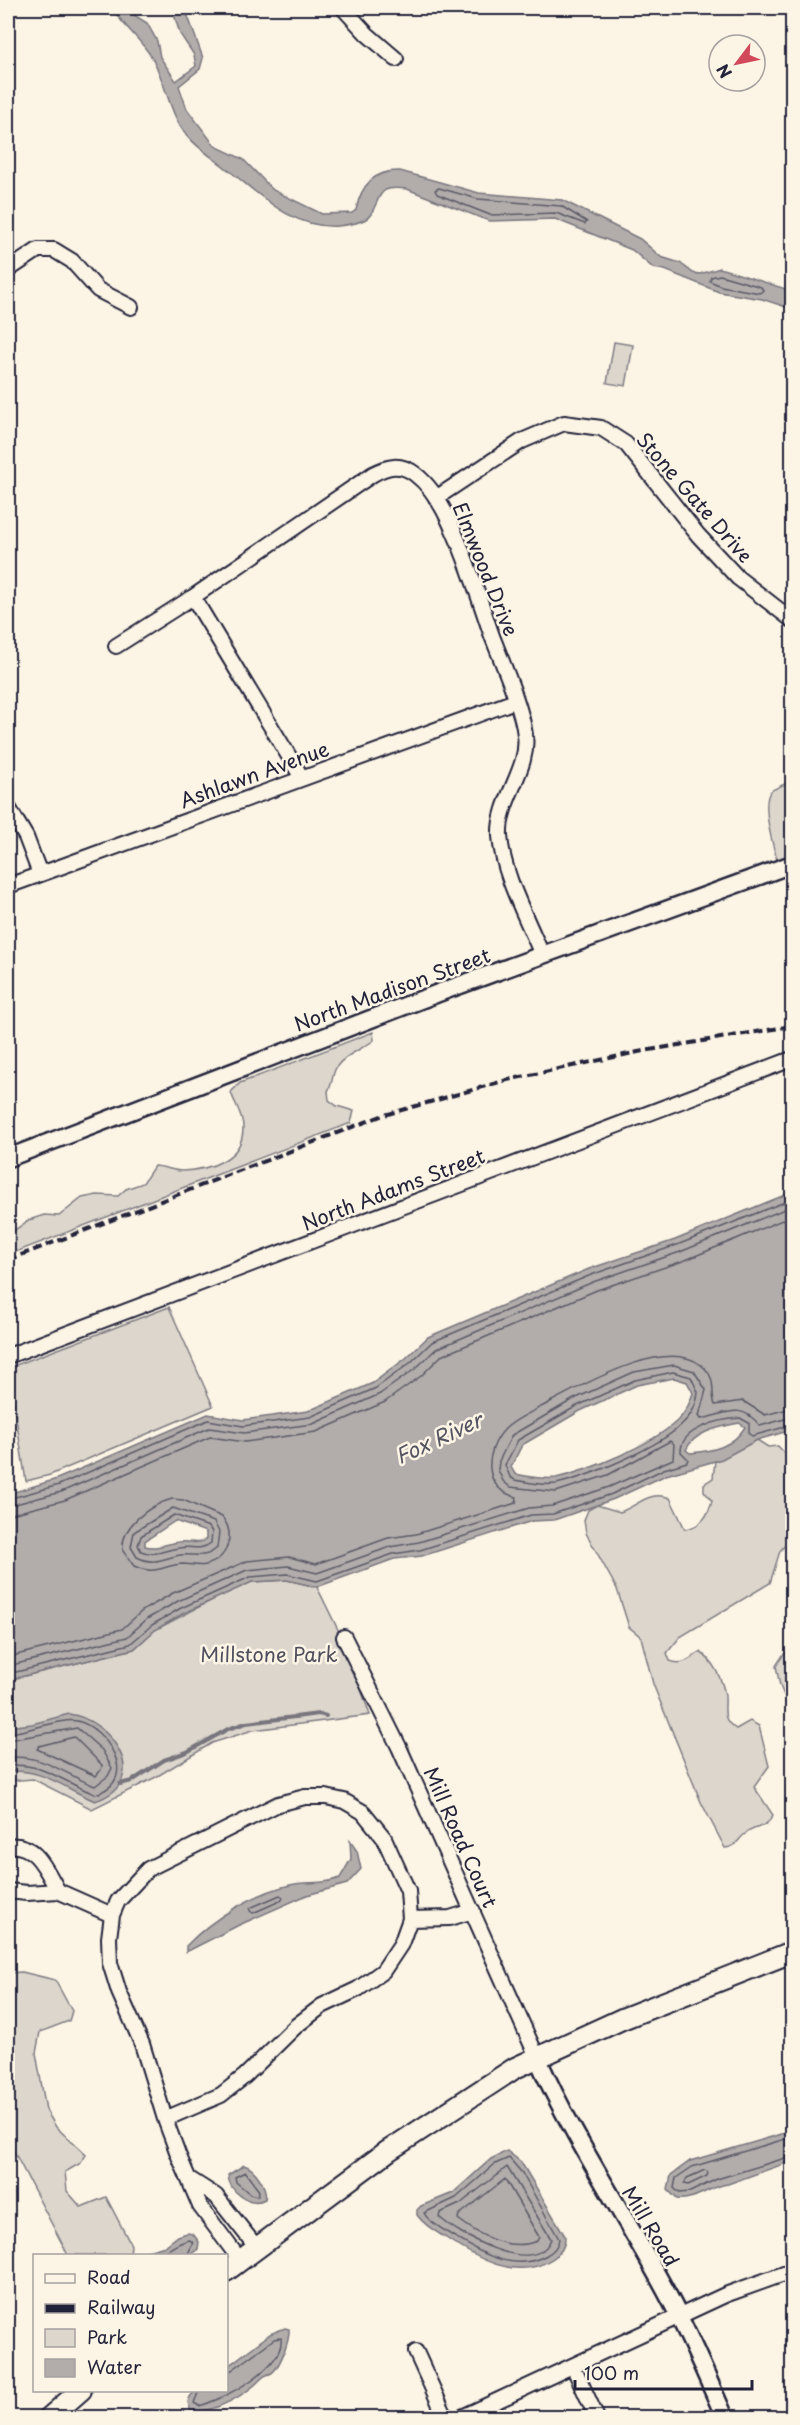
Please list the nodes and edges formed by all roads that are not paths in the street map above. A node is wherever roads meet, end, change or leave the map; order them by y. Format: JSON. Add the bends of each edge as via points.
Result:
{"nodes":[{"id":1,"x":343,"y":8,"type":"edge"},
{"id":2,"x":396,"y":59,"type":"dead end"},
{"id":3,"x":8,"y":270,"type":"edge"},
{"id":4,"x":131,"y":307,"type":"dead end"},
{"id":5,"x":436,"y":498,"type":"junction"},
{"id":6,"x":193,"y":597,"type":"junction"},
{"id":7,"x":792,"y":620,"type":"edge"},
{"id":8,"x":116,"y":646,"type":"dead end"},
{"id":9,"x":515,"y":700,"type":"junction"},
{"id":10,"x":302,"y":778,"type":"junction"},
{"id":11,"x":8,"y":807,"type":"edge"},
{"id":12,"x":792,"y":864,"type":"edge"},
{"id":13,"x":40,"y":874,"type":"junction"},
{"id":14,"x":8,"y":886,"type":"edge"},
{"id":15,"x":542,"y":955,"type":"junction"},
{"id":16,"x":792,"y":1059,"type":"edge"},
{"id":17,"x":8,"y":1158,"type":"edge"},
{"id":18,"x":8,"y":1356,"type":"edge"},
{"id":19,"x":344,"y":1637,"type":"dead end"},
{"id":20,"x":8,"y":1846,"type":"edge"},
{"id":21,"x":8,"y":1891,"type":"edge"},
{"id":22,"x":58,"y":1891,"type":"junction"},
{"id":23,"x":473,"y":1911,"type":"junction"},
{"id":24,"x":112,"y":1915,"type":"junction"},
{"id":25,"x":410,"y":1919,"type":"junction"},
{"id":26,"x":792,"y":1952,"type":"edge"},
{"id":27,"x":537,"y":2057,"type":"junction"},
{"id":28,"x":165,"y":2119,"type":"junction"},
{"id":29,"x":190,"y":2180,"type":"junction"},
{"id":30,"x":257,"y":2248,"type":"junction"},
{"id":31,"x":226,"y":2254,"type":"edge"},
{"id":32,"x":233,"y":2266,"type":"edge"},
{"id":33,"x":792,"y":2271,"type":"edge"},
{"id":34,"x":678,"y":2316,"type":"junction"},
{"id":35,"x":416,"y":2352,"type":"dead end"},
{"id":36,"x":573,"y":2366,"type":"junction"},
{"id":37,"x":80,"y":2392,"type":"edge"},
{"id":38,"x":49,"y":2418,"type":"edge"},
{"id":39,"x":446,"y":2418,"type":"edge"},
{"id":40,"x":460,"y":2418,"type":"edge"},
{"id":41,"x":597,"y":2418,"type":"edge"},
{"id":42,"x":725,"y":2418,"type":"edge"}],
"edges":[{"from":1,"to":2,"type":"street"},
{"from":3,"to":4,"type":"street","via":[[38,250],[54,250],[72,261],[98,290]]},
{"from":5,"to":6,"type":"street","name":"Elmwood Drive","via":[[404,467],[383,468]]},
{"from":5,"to":7,"type":"street","name":"Stone Gate Drive","via":[[522,441],[564,423],[601,428],[626,444],[698,535],[738,578]]},
{"from":5,"to":9,"type":"street","name":"Elmwood Drive","via":[[452,526]]},
{"from":6,"to":8,"type":"street","name":"Elmwood Drive"},
{"from":6,"to":10,"type":"street"},
{"from":9,"to":10,"type":"street","name":"Ashlawn Avenue"},
{"from":9,"to":15,"type":"street","name":"Elmwood Drive","via":[[525,749],[502,814],[500,834],[505,861]]},
{"from":10,"to":13,"type":"street","name":"Ashlawn Avenue"},
{"from":11,"to":13,"type":"street","via":[[26,837]]},
{"from":12,"to":15,"type":"street","name":"North Madison Street"},
{"from":13,"to":14,"type":"street","name":"Ashlawn Avenue"},
{"from":15,"to":17,"type":"street","name":"North Madison Street"},
{"from":16,"to":18,"type":"street","name":"North Adams Street"},
{"from":19,"to":23,"type":"street","name":"Mill Road Court"},
{"from":20,"to":22,"type":"street","via":[[29,1849],[38,1857]]},
{"from":21,"to":22,"type":"street"},
{"from":22,"to":24,"type":"street"},
{"from":23,"to":25,"type":"street","via":[[450,1918]]},
{"from":23,"to":27,"type":"street","name":"Mill Road Court"},
{"from":24,"to":25,"type":"street","via":[[133,1882],[168,1857],[278,1804],[305,1797],[326,1797],[344,1801],[363,1812],[384,1838],[408,1891]]},
{"from":24,"to":28,"type":"street","via":[[110,1963],[142,2044]]},
{"from":25,"to":28,"type":"street","via":[[401,1944],[383,1971],[358,1989],[322,2006],[221,2095]]},
{"from":26,"to":27,"type":"main road","via":[[643,2010]]},
{"from":27,"to":30,"type":"main road","via":[[488,2084],[397,2145]]},
{"from":27,"to":34,"type":"street","name":"Mill Road","via":[[590,2164]]},
{"from":28,"to":29,"type":"street"},
{"from":29,"to":30,"type":"street","via":[[216,2196]]},
{"from":29,"to":31,"type":"street"},
{"from":30,"to":32,"type":"main road"},
{"from":33,"to":34,"type":"street"},
{"from":34,"to":36,"type":"street"},
{"from":34,"to":42,"type":"street","name":"Mill Road"},
{"from":35,"to":39,"type":"street"},
{"from":36,"to":40,"type":"street"},
{"from":36,"to":41,"type":"street"},
{"from":37,"to":38,"type":"main road"}]}
